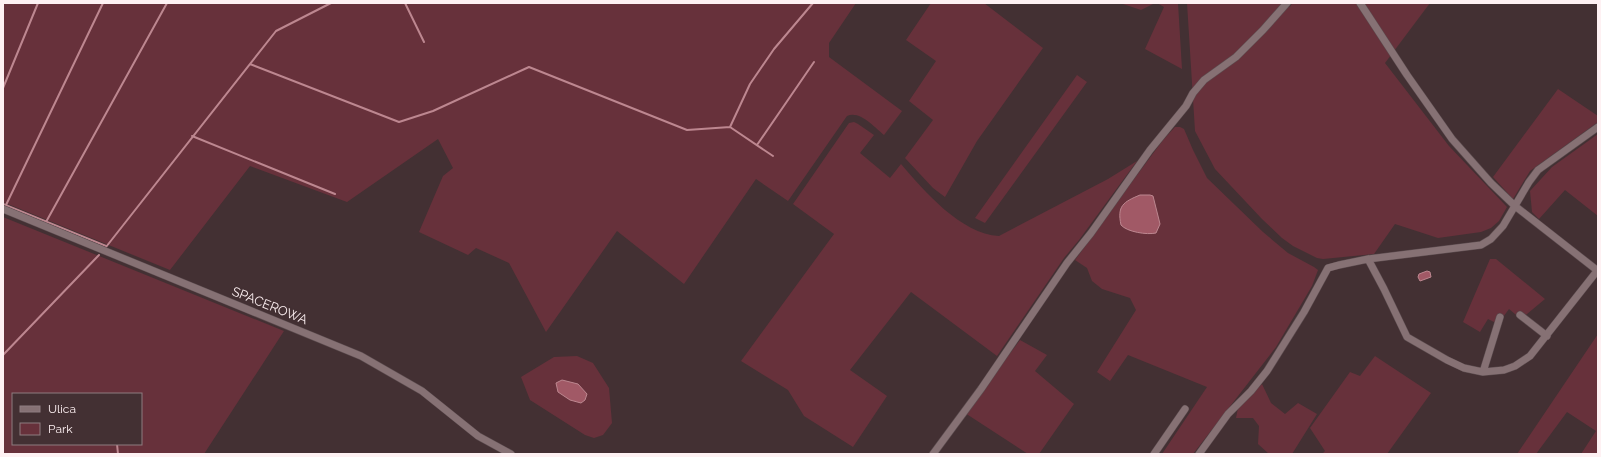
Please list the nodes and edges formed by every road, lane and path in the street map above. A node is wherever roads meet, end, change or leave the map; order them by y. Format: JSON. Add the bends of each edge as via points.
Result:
{"nodes":[{"id":1,"x":1287,"y":3,"type":"edge"},
{"id":2,"x":1360,"y":3,"type":"edge"},
{"id":3,"x":1598,"y":127,"type":"edge"},
{"id":4,"x":1515,"y":206,"type":"junction"},
{"id":5,"x":3,"y":209,"type":"edge"},
{"id":6,"x":1368,"y":259,"type":"junction"},
{"id":7,"x":1598,"y":271,"type":"edge"},
{"id":8,"x":1520,"y":315,"type":"dead end"},
{"id":9,"x":1500,"y":317,"type":"dead end"},
{"id":10,"x":1547,"y":336,"type":"junction"},
{"id":11,"x":1483,"y":372,"type":"junction"},
{"id":12,"x":1185,"y":409,"type":"dead end"},
{"id":13,"x":511,"y":454,"type":"edge"},
{"id":14,"x":933,"y":454,"type":"edge"},
{"id":15,"x":1154,"y":454,"type":"edge"},
{"id":16,"x":1199,"y":454,"type":"edge"}],
"edges":[{"from":1,"to":14,"type":"street","via":[[1236,57],[1204,80],[1193,93],[1186,106],[1067,262],[981,389]]},
{"from":2,"to":4,"type":"street","via":[[1452,139]]},
{"from":3,"to":4,"type":"street","via":[[1538,170]]},
{"from":4,"to":6,"type":"street","via":[[1503,226],[1481,245]]},
{"from":4,"to":7,"type":"street"},
{"from":5,"to":13,"type":"street","name":"SPACEROWA","via":[[361,356],[422,391],[478,436]]},
{"from":6,"to":11,"type":"street","via":[[1407,337],[1453,363]]},
{"from":6,"to":16,"type":"street","via":[[1328,268],[1267,371],[1228,414]]},
{"from":7,"to":10,"type":"street"},
{"from":8,"to":10,"type":"street"},
{"from":9,"to":11,"type":"street"},
{"from":10,"to":11,"type":"street","via":[[1530,356],[1515,366]]},
{"from":12,"to":15,"type":"street"}]}
